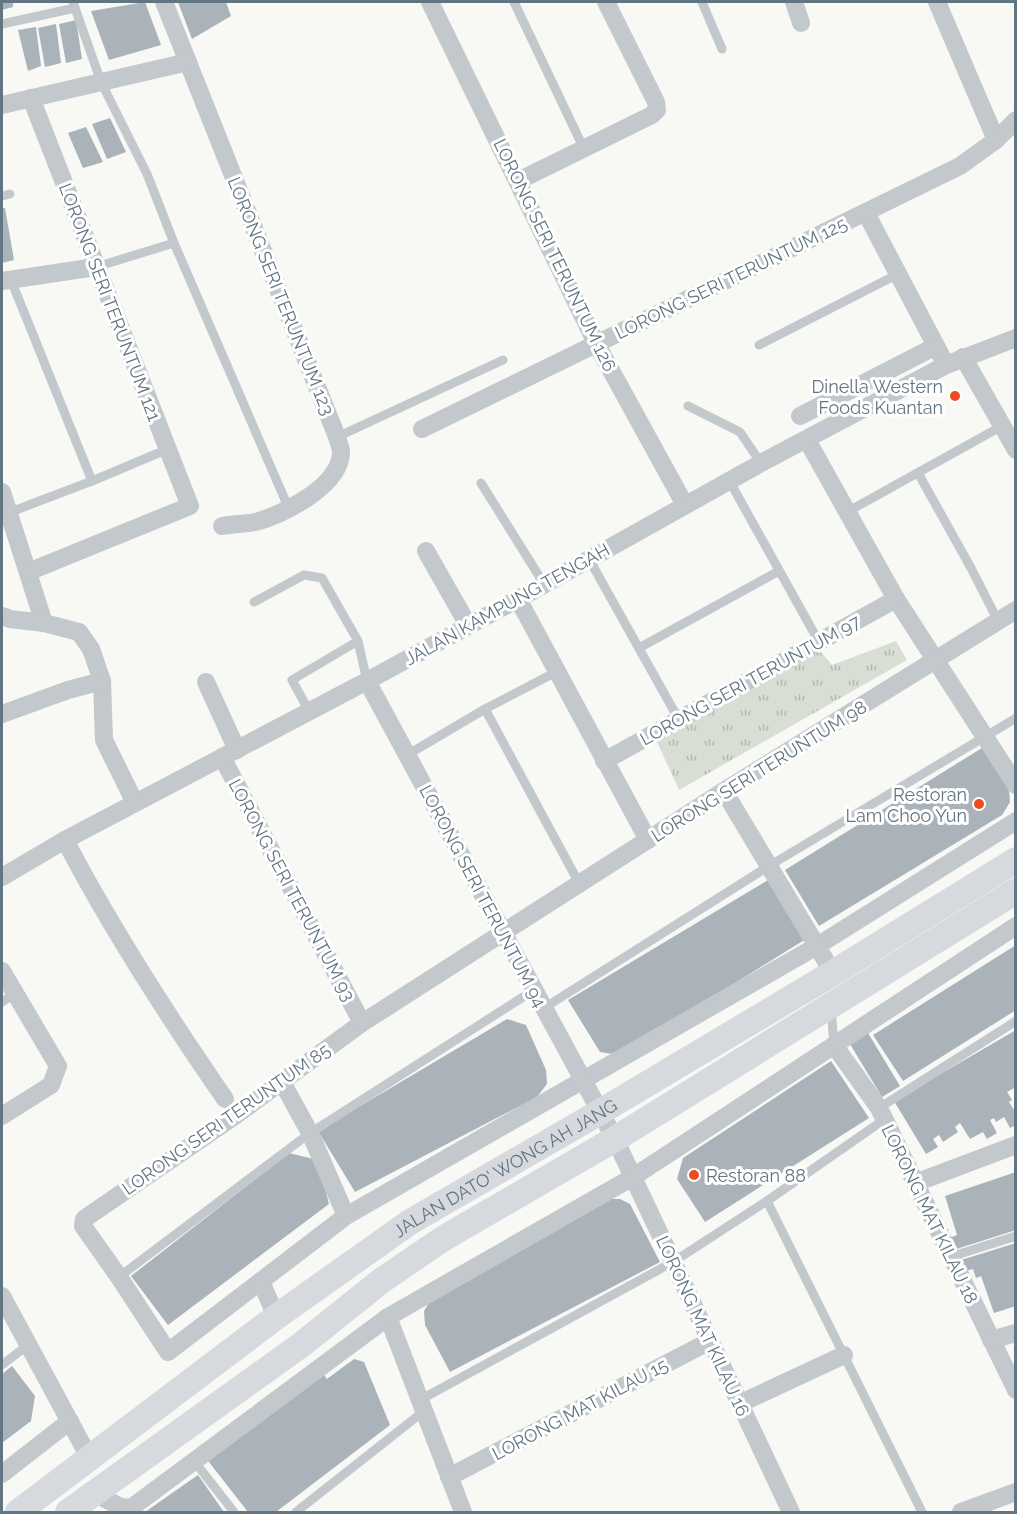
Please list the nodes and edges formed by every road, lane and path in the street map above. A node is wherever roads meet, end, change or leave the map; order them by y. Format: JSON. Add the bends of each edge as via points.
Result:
{"nodes":[{"id":1,"x":164,"y":2,"type":"edge"},
{"id":2,"x":430,"y":2,"type":"edge"},
{"id":3,"x":514,"y":2,"type":"edge"},
{"id":4,"x":606,"y":2,"type":"edge"},
{"id":5,"x":702,"y":2,"type":"edge"},
{"id":6,"x":794,"y":2,"type":"edge"},
{"id":7,"x":937,"y":2,"type":"edge"},
{"id":8,"x":74,"y":5,"type":"edge"},
{"id":9,"x":801,"y":23,"type":"dead end"},
{"id":10,"x":2,"y":24,"type":"edge"},
{"id":11,"x":722,"y":49,"type":"dead end"},
{"id":12,"x":188,"y":62,"type":"junction"},
{"id":13,"x":101,"y":82,"type":"junction"},
{"id":14,"x":31,"y":98,"type":"junction"},
{"id":15,"x":2,"y":105,"type":"edge"},
{"id":16,"x":1016,"y":120,"type":"edge"},
{"id":17,"x":996,"y":140,"type":"junction"},
{"id":18,"x":584,"y":149,"type":"junction"},
{"id":19,"x":518,"y":181,"type":"junction"},
{"id":20,"x":866,"y":213,"type":"junction"},
{"id":21,"x":174,"y":243,"type":"junction"},
{"id":22,"x":96,"y":267,"type":"junction"},
{"id":23,"x":898,"y":274,"type":"junction"},
{"id":24,"x":6,"y":280,"type":"edge"},
{"id":25,"x":1016,"y":338,"type":"edge"},
{"id":26,"x":596,"y":343,"type":"junction"},
{"id":27,"x":759,"y":345,"type":"dead end"},
{"id":28,"x":936,"y":346,"type":"junction"},
{"id":29,"x":963,"y":357,"type":"junction"},
{"id":30,"x":503,"y":360,"type":"dead end"},
{"id":31,"x":946,"y":365,"type":"junction"},
{"id":32,"x":688,"y":406,"type":"dead end"},
{"id":33,"x":800,"y":416,"type":"dead end"},
{"id":34,"x":1002,"y":426,"type":"junction"},
{"id":35,"x":422,"y":429,"type":"dead end"},
{"id":36,"x":337,"y":436,"type":"junction"},
{"id":37,"x":807,"y":440,"type":"junction"},
{"id":38,"x":168,"y":449,"type":"junction"},
{"id":39,"x":1016,"y":450,"type":"edge"},
{"id":40,"x":761,"y":463,"type":"junction"},
{"id":41,"x":918,"y":473,"type":"junction"},
{"id":42,"x":92,"y":481,"type":"junction"},
{"id":43,"x":730,"y":482,"type":"junction"},
{"id":44,"x":482,"y":483,"type":"dead end"},
{"id":45,"x":2,"y":492,"type":"edge"},
{"id":46,"x":686,"y":505,"type":"junction"},
{"id":47,"x":289,"y":509,"type":"junction"},
{"id":48,"x":847,"y":512,"type":"junction"},
{"id":49,"x":8,"y":513,"type":"junction"},
{"id":50,"x":222,"y":526,"type":"dead end"},
{"id":51,"x":426,"y":551,"type":"dead end"},
{"id":52,"x":589,"y":559,"type":"junction"},
{"id":53,"x":779,"y":571,"type":"junction"},
{"id":54,"x":28,"y":572,"type":"junction"},
{"id":55,"x":544,"y":584,"type":"junction"},
{"id":56,"x":518,"y":599,"type":"junction"},
{"id":57,"x":896,"y":599,"type":"junction"},
{"id":58,"x":254,"y":602,"type":"dead end"},
{"id":59,"x":1016,"y":610,"type":"edge"},
{"id":60,"x":2,"y":616,"type":"edge"},
{"id":61,"x":998,"y":621,"type":"junction"},
{"id":62,"x":44,"y":623,"type":"junction"},
{"id":63,"x":468,"y":625,"type":"junction"},
{"id":64,"x":358,"y":641,"type":"junction"},
{"id":65,"x":819,"y":642,"type":"junction"},
{"id":66,"x":639,"y":648,"type":"junction"},
{"id":67,"x":935,"y":660,"type":"junction"},
{"id":68,"x":556,"y":672,"type":"junction"},
{"id":69,"x":102,"y":681,"type":"junction"},
{"id":70,"x":367,"y":681,"type":"junction"},
{"id":71,"x":206,"y":682,"type":"dead end"},
{"id":72,"x":485,"y":709,"type":"junction"},
{"id":73,"x":309,"y":711,"type":"junction"},
{"id":74,"x":2,"y":714,"type":"edge"},
{"id":75,"x":1016,"y":718,"type":"edge"},
{"id":76,"x":679,"y":720,"type":"junction"},
{"id":77,"x":984,"y":738,"type":"junction"},
{"id":78,"x":229,"y":753,"type":"junction"},
{"id":79,"x":407,"y":755,"type":"junction"},
{"id":80,"x":604,"y":761,"type":"junction"},
{"id":81,"x":1016,"y":785,"type":"edge"},
{"id":82,"x":724,"y":791,"type":"junction"},
{"id":83,"x":135,"y":803,"type":"junction"},
{"id":84,"x":1016,"y":821,"type":"edge"},
{"id":85,"x":65,"y":840,"type":"junction"},
{"id":86,"x":648,"y":840,"type":"junction"},
{"id":87,"x":1016,"y":860,"type":"edge"},
{"id":88,"x":769,"y":866,"type":"junction"},
{"id":89,"x":2,"y":877,"type":"edge"},
{"id":90,"x":580,"y":885,"type":"junction"},
{"id":91,"x":1016,"y":891,"type":"edge"},
{"id":92,"x":1016,"y":926,"type":"edge"},
{"id":93,"x":503,"y":932,"type":"junction"},
{"id":94,"x":817,"y":946,"type":"junction"},
{"id":95,"x":2,"y":971,"type":"edge"},
{"id":96,"x":832,"y":973,"type":"junction"},
{"id":97,"x":534,"y":990,"type":"junction"},
{"id":98,"x":8,"y":997,"type":"edge"},
{"id":99,"x":830,"y":1006,"type":"junction"},
{"id":100,"x":544,"y":1008,"type":"junction"},
{"id":101,"x":1016,"y":1021,"type":"edge"},
{"id":102,"x":362,"y":1023,"type":"junction"},
{"id":103,"x":834,"y":1045,"type":"junction"},
{"id":104,"x":282,"y":1082,"type":"junction"},
{"id":105,"x":584,"y":1082,"type":"junction"},
{"id":106,"x":225,"y":1099,"type":"dead end"},
{"id":107,"x":600,"y":1112,"type":"junction"},
{"id":108,"x":882,"y":1113,"type":"junction"},
{"id":109,"x":2,"y":1116,"type":"edge"},
{"id":110,"x":310,"y":1132,"type":"junction"},
{"id":111,"x":615,"y":1139,"type":"junction"},
{"id":112,"x":1016,"y":1145,"type":"edge"},
{"id":113,"x":633,"y":1177,"type":"junction"},
{"id":114,"x":915,"y":1182,"type":"junction"},
{"id":115,"x":767,"y":1201,"type":"junction"},
{"id":116,"x":346,"y":1216,"type":"junction"},
{"id":117,"x":1016,"y":1236,"type":"edge"},
{"id":118,"x":950,"y":1257,"type":"junction"},
{"id":119,"x":673,"y":1262,"type":"junction"},
{"id":120,"x":119,"y":1277,"type":"junction"},
{"id":121,"x":261,"y":1281,"type":"junction"},
{"id":122,"x":2,"y":1296,"type":"edge"},
{"id":123,"x":276,"y":1317,"type":"junction"},
{"id":124,"x":388,"y":1317,"type":"junction"},
{"id":125,"x":1016,"y":1333,"type":"edge"},
{"id":126,"x":992,"y":1340,"type":"junction"},
{"id":127,"x":710,"y":1341,"type":"junction"},
{"id":128,"x":28,"y":1345,"type":"junction"},
{"id":129,"x":844,"y":1354,"type":"junction"},
{"id":130,"x":2,"y":1365,"type":"edge"},
{"id":131,"x":1016,"y":1390,"type":"edge"},
{"id":132,"x":739,"y":1404,"type":"junction"},
{"id":133,"x":422,"y":1405,"type":"junction"},
{"id":134,"x":70,"y":1421,"type":"junction"},
{"id":135,"x":89,"y":1457,"type":"junction"},
{"id":136,"x":194,"y":1461,"type":"junction"},
{"id":137,"x":2,"y":1474,"type":"edge"},
{"id":138,"x":449,"y":1477,"type":"junction"},
{"id":139,"x":1016,"y":1492,"type":"edge"},
{"id":140,"x":93,"y":1493,"type":"junction"},
{"id":141,"x":18,"y":1512,"type":"edge"},
{"id":142,"x":68,"y":1512,"type":"edge"},
{"id":143,"x":234,"y":1512,"type":"edge"},
{"id":144,"x":296,"y":1512,"type":"edge"},
{"id":145,"x":463,"y":1512,"type":"edge"},
{"id":146,"x":791,"y":1512,"type":"edge"},
{"id":147,"x":922,"y":1512,"type":"edge"},
{"id":148,"x":961,"y":1512,"type":"edge"}],
"edges":[{"from":1,"to":12,"type":"street","name":"LORONG SERI TERUNTUM 123"},
{"from":2,"to":19,"type":"street","name":"LORONG SERI TERUNTUM 126"},
{"from":3,"to":18,"type":"lane"},
{"from":4,"to":18,"type":"street","via":[[657,110]]},
{"from":5,"to":11,"type":"lane"},
{"from":6,"to":9,"type":"street"},
{"from":7,"to":17,"type":"street"},
{"from":8,"to":10,"type":"lane"},
{"from":8,"to":13,"type":"lane"},
{"from":12,"to":13,"type":"street"},
{"from":12,"to":36,"type":"street","name":"LORONG SERI TERUNTUM 123"},
{"from":13,"to":14,"type":"street"},
{"from":13,"to":21,"type":"lane","via":[[147,174]]},
{"from":14,"to":15,"type":"street"},
{"from":14,"to":22,"type":"street","name":"LORONG SERI TERUNTUM 121"},
{"from":16,"to":17,"type":"street","name":"LORONG SERI TERUNTUM 125"},
{"from":17,"to":20,"type":"street","name":"LORONG SERI TERUNTUM 125","via":[[960,166]]},
{"from":18,"to":19,"type":"street"},
{"from":19,"to":26,"type":"street","name":"LORONG SERI TERUNTUM 126"},
{"from":20,"to":23,"type":"street"},
{"from":20,"to":26,"type":"street","name":"LORONG SERI TERUNTUM 125"},
{"from":21,"to":22,"type":"lane"},
{"from":21,"to":47,"type":"lane"},
{"from":22,"to":24,"type":"street"},
{"from":22,"to":38,"type":"street","name":"LORONG SERI TERUNTUM 121"},
{"from":23,"to":27,"type":"lane"},
{"from":23,"to":28,"type":"street"},
{"from":24,"to":42,"type":"lane"},
{"from":25,"to":29,"type":"street","name":"JALAN KAMPUNG TENGAH"},
{"from":26,"to":35,"type":"street","name":"LORONG SERI TERUNTUM 125"},
{"from":26,"to":46,"type":"street","name":"LORONG SERI TERUNTUM 126"},
{"from":28,"to":31,"type":"street"},
{"from":28,"to":33,"type":"street"},
{"from":29,"to":31,"type":"street","name":"JALAN KAMPUNG TENGAH"},
{"from":29,"to":34,"type":"street"},
{"from":30,"to":36,"type":"lane"},
{"from":31,"to":37,"type":"street","name":"JALAN KAMPUNG TENGAH"},
{"from":32,"to":40,"type":"lane","via":[[740,432]]},
{"from":34,"to":39,"type":"street"},
{"from":34,"to":41,"type":"lane"},
{"from":36,"to":47,"type":"street","name":"LORONG SERI TERUNTUM 123","via":[[341,452],[338,464],[316,493]]},
{"from":37,"to":40,"type":"street","name":"JALAN KAMPUNG TENGAH"},
{"from":37,"to":48,"type":"street"},
{"from":38,"to":42,"type":"lane"},
{"from":38,"to":54,"type":"street","name":"LORONG SERI TERUNTUM 121","via":[[190,506]]},
{"from":40,"to":43,"type":"street","name":"JALAN KAMPUNG TENGAH"},
{"from":41,"to":48,"type":"lane"},
{"from":41,"to":61,"type":"lane"},
{"from":42,"to":49,"type":"lane"},
{"from":43,"to":46,"type":"street","name":"JALAN KAMPUNG TENGAH"},
{"from":43,"to":53,"type":"lane"},
{"from":44,"to":55,"type":"lane"},
{"from":45,"to":49,"type":"street"},
{"from":46,"to":52,"type":"street","name":"JALAN KAMPUNG TENGAH"},
{"from":47,"to":50,"type":"street","name":"LORONG SERI TERUNTUM 123","via":[[255,521]]},
{"from":48,"to":57,"type":"street"},
{"from":49,"to":54,"type":"street"},
{"from":51,"to":63,"type":"street"},
{"from":52,"to":55,"type":"street","name":"JALAN KAMPUNG TENGAH"},
{"from":52,"to":66,"type":"lane"},
{"from":53,"to":65,"type":"lane"},
{"from":53,"to":66,"type":"lane"},
{"from":54,"to":62,"type":"street"},
{"from":55,"to":56,"type":"street","name":"JALAN KAMPUNG TENGAH"},
{"from":56,"to":63,"type":"street","name":"JALAN KAMPUNG TENGAH"},
{"from":56,"to":68,"type":"street"},
{"from":57,"to":65,"type":"street","name":"LORONG SERI TERUNTUM 97"},
{"from":57,"to":67,"type":"street"},
{"from":58,"to":64,"type":"lane","via":[[304,575],[322,578]]},
{"from":59,"to":61,"type":"street","name":"LORONG SERI TERUNTUM 98"},
{"from":60,"to":62,"type":"street"},
{"from":61,"to":67,"type":"street","name":"LORONG SERI TERUNTUM 98"},
{"from":62,"to":69,"type":"street","via":[[79,632],[91,649]]},
{"from":63,"to":70,"type":"street","name":"JALAN KAMPUNG TENGAH"},
{"from":64,"to":70,"type":"lane"},
{"from":64,"to":73,"type":"lane","via":[[292,680]]},
{"from":65,"to":76,"type":"street","name":"LORONG SERI TERUNTUM 97"},
{"from":66,"to":76,"type":"lane"},
{"from":67,"to":77,"type":"street"},
{"from":67,"to":82,"type":"street","name":"LORONG SERI TERUNTUM 98"},
{"from":68,"to":72,"type":"lane"},
{"from":68,"to":80,"type":"street"},
{"from":69,"to":74,"type":"street"},
{"from":69,"to":83,"type":"street","via":[[104,740]]},
{"from":70,"to":73,"type":"street","name":"JALAN KAMPUNG TENGAH"},
{"from":70,"to":79,"type":"street","name":"LORONG SERI TERUNTUM 94"},
{"from":71,"to":78,"type":"street","name":"LORONG SERI TERUNTUM 93"},
{"from":72,"to":79,"type":"lane"},
{"from":72,"to":90,"type":"lane"},
{"from":73,"to":78,"type":"street","name":"JALAN KAMPUNG TENGAH"},
{"from":75,"to":77,"type":"lane"},
{"from":76,"to":80,"type":"street","name":"LORONG SERI TERUNTUM 97"},
{"from":77,"to":81,"type":"street"},
{"from":77,"to":88,"type":"lane"},
{"from":78,"to":83,"type":"street","name":"JALAN KAMPUNG TENGAH"},
{"from":78,"to":102,"type":"street","name":"LORONG SERI TERUNTUM 93"},
{"from":79,"to":93,"type":"street","name":"LORONG SERI TERUNTUM 94"},
{"from":80,"to":86,"type":"street"},
{"from":82,"to":86,"type":"street","name":"LORONG SERI TERUNTUM 98"},
{"from":82,"to":88,"type":"street"},
{"from":83,"to":85,"type":"street","name":"JALAN KAMPUNG TENGAH"},
{"from":84,"to":94,"type":"street"},
{"from":85,"to":89,"type":"street","name":"JALAN KAMPUNG TENGAH"},
{"from":85,"to":106,"type":"street","via":[[165,1013]]},
{"from":86,"to":90,"type":"street","name":"LORONG SERI TERUNTUM 98"},
{"from":87,"to":96,"type":"main road","name":"JALAN DATO' WONG AH JANG"},
{"from":88,"to":94,"type":"street"},
{"from":88,"to":100,"type":"lane"},
{"from":90,"to":93,"type":"street","name":"LORONG SERI TERUNTUM 98"},
{"from":91,"to":99,"type":"main road","name":"JALAN DATO' WONG AH JANG"},
{"from":92,"to":103,"type":"street"},
{"from":93,"to":97,"type":"street","name":"LORONG SERI TERUNTUM 94"},
{"from":93,"to":102,"type":"street","name":"LORONG SERI TERUNTUM 85"},
{"from":94,"to":96,"type":"street"},
{"from":94,"to":105,"type":"street"},
{"from":95,"to":98,"type":"street"},
{"from":96,"to":107,"type":"main road","name":"JALAN DATO' WONG AH JANG"},
{"from":97,"to":100,"type":"street","name":"LORONG SERI TERUNTUM 94"},
{"from":97,"to":110,"type":"lane"},
{"from":98,"to":109,"type":"street","via":[[58,1066],[51,1085]]},
{"from":99,"to":103,"type":"lane"},
{"from":99,"to":111,"type":"main road","name":"JALAN DATO' WONG AH JANG"},
{"from":100,"to":105,"type":"street","name":"LORONG SERI TERUNTUM 94"},
{"from":101,"to":108,"type":"lane"},
{"from":102,"to":104,"type":"street","name":"LORONG SERI TERUNTUM 85"},
{"from":103,"to":108,"type":"street","name":"LORONG MAT KILAU 18"},
{"from":103,"to":113,"type":"street"},
{"from":104,"to":110,"type":"street"},
{"from":104,"to":120,"type":"street","name":"LORONG SERI TERUNTUM 85","via":[[84,1219],[83,1226]]},
{"from":105,"to":107,"type":"street","name":"LORONG SERI TERUNTUM 94"},
{"from":105,"to":116,"type":"street"},
{"from":107,"to":111,"type":"street","name":"LORONG SERI TERUNTUM 94"},
{"from":107,"to":123,"type":"main road","name":"JALAN DATO' WONG AH JANG","via":[[410,1222]]},
{"from":108,"to":114,"type":"street","name":"LORONG MAT KILAU 18"},
{"from":108,"to":115,"type":"lane"},
{"from":110,"to":116,"type":"street"},
{"from":110,"to":120,"type":"lane"},
{"from":111,"to":113,"type":"street","name":"LORONG MAT KILAU 16"},
{"from":111,"to":140,"type":"main road","name":"JALAN DATO' WONG AH JANG","via":[[444,1238]]},
{"from":112,"to":114,"type":"street"},
{"from":113,"to":119,"type":"street","name":"LORONG MAT KILAU 16"},
{"from":113,"to":124,"type":"street"},
{"from":114,"to":118,"type":"street","name":"LORONG MAT KILAU 18"},
{"from":115,"to":119,"type":"lane"},
{"from":115,"to":129,"type":"lane"},
{"from":116,"to":121,"type":"street"},
{"from":117,"to":118,"type":"lane"},
{"from":118,"to":126,"type":"street","name":"LORONG MAT KILAU 18"},
{"from":119,"to":127,"type":"street","name":"LORONG MAT KILAU 16"},
{"from":119,"to":133,"type":"lane"},
{"from":120,"to":121,"type":"street","name":"LORONG SERI TERUNTUM 85","via":[[168,1352]]},
{"from":121,"to":123,"type":"street"},
{"from":122,"to":128,"type":"street"},
{"from":123,"to":135,"type":"main road","name":"JALAN DATO' WONG AH JANG"},
{"from":124,"to":133,"type":"street"},
{"from":124,"to":136,"type":"street"},
{"from":125,"to":126,"type":"street"},
{"from":126,"to":131,"type":"street","name":"LORONG MAT KILAU 18"},
{"from":127,"to":132,"type":"street","name":"LORONG MAT KILAU 16"},
{"from":127,"to":138,"type":"street","name":"LORONG MAT KILAU 15"},
{"from":128,"to":130,"type":"lane"},
{"from":128,"to":134,"type":"street"},
{"from":129,"to":132,"type":"street"},
{"from":129,"to":147,"type":"lane"},
{"from":132,"to":146,"type":"street","name":"LORONG MAT KILAU 16"},
{"from":133,"to":138,"type":"street"},
{"from":133,"to":144,"type":"lane"},
{"from":134,"to":135,"type":"street"},
{"from":134,"to":137,"type":"street"},
{"from":135,"to":141,"type":"main road","name":"JALAN DATO' WONG AH JANG"},
{"from":136,"to":140,"type":"street","via":[[131,1508]]},
{"from":136,"to":143,"type":"lane"},
{"from":138,"to":145,"type":"street"},
{"from":139,"to":148,"type":"street"},
{"from":140,"to":142,"type":"main road","name":"JALAN DATO' WONG AH JANG"}]}
